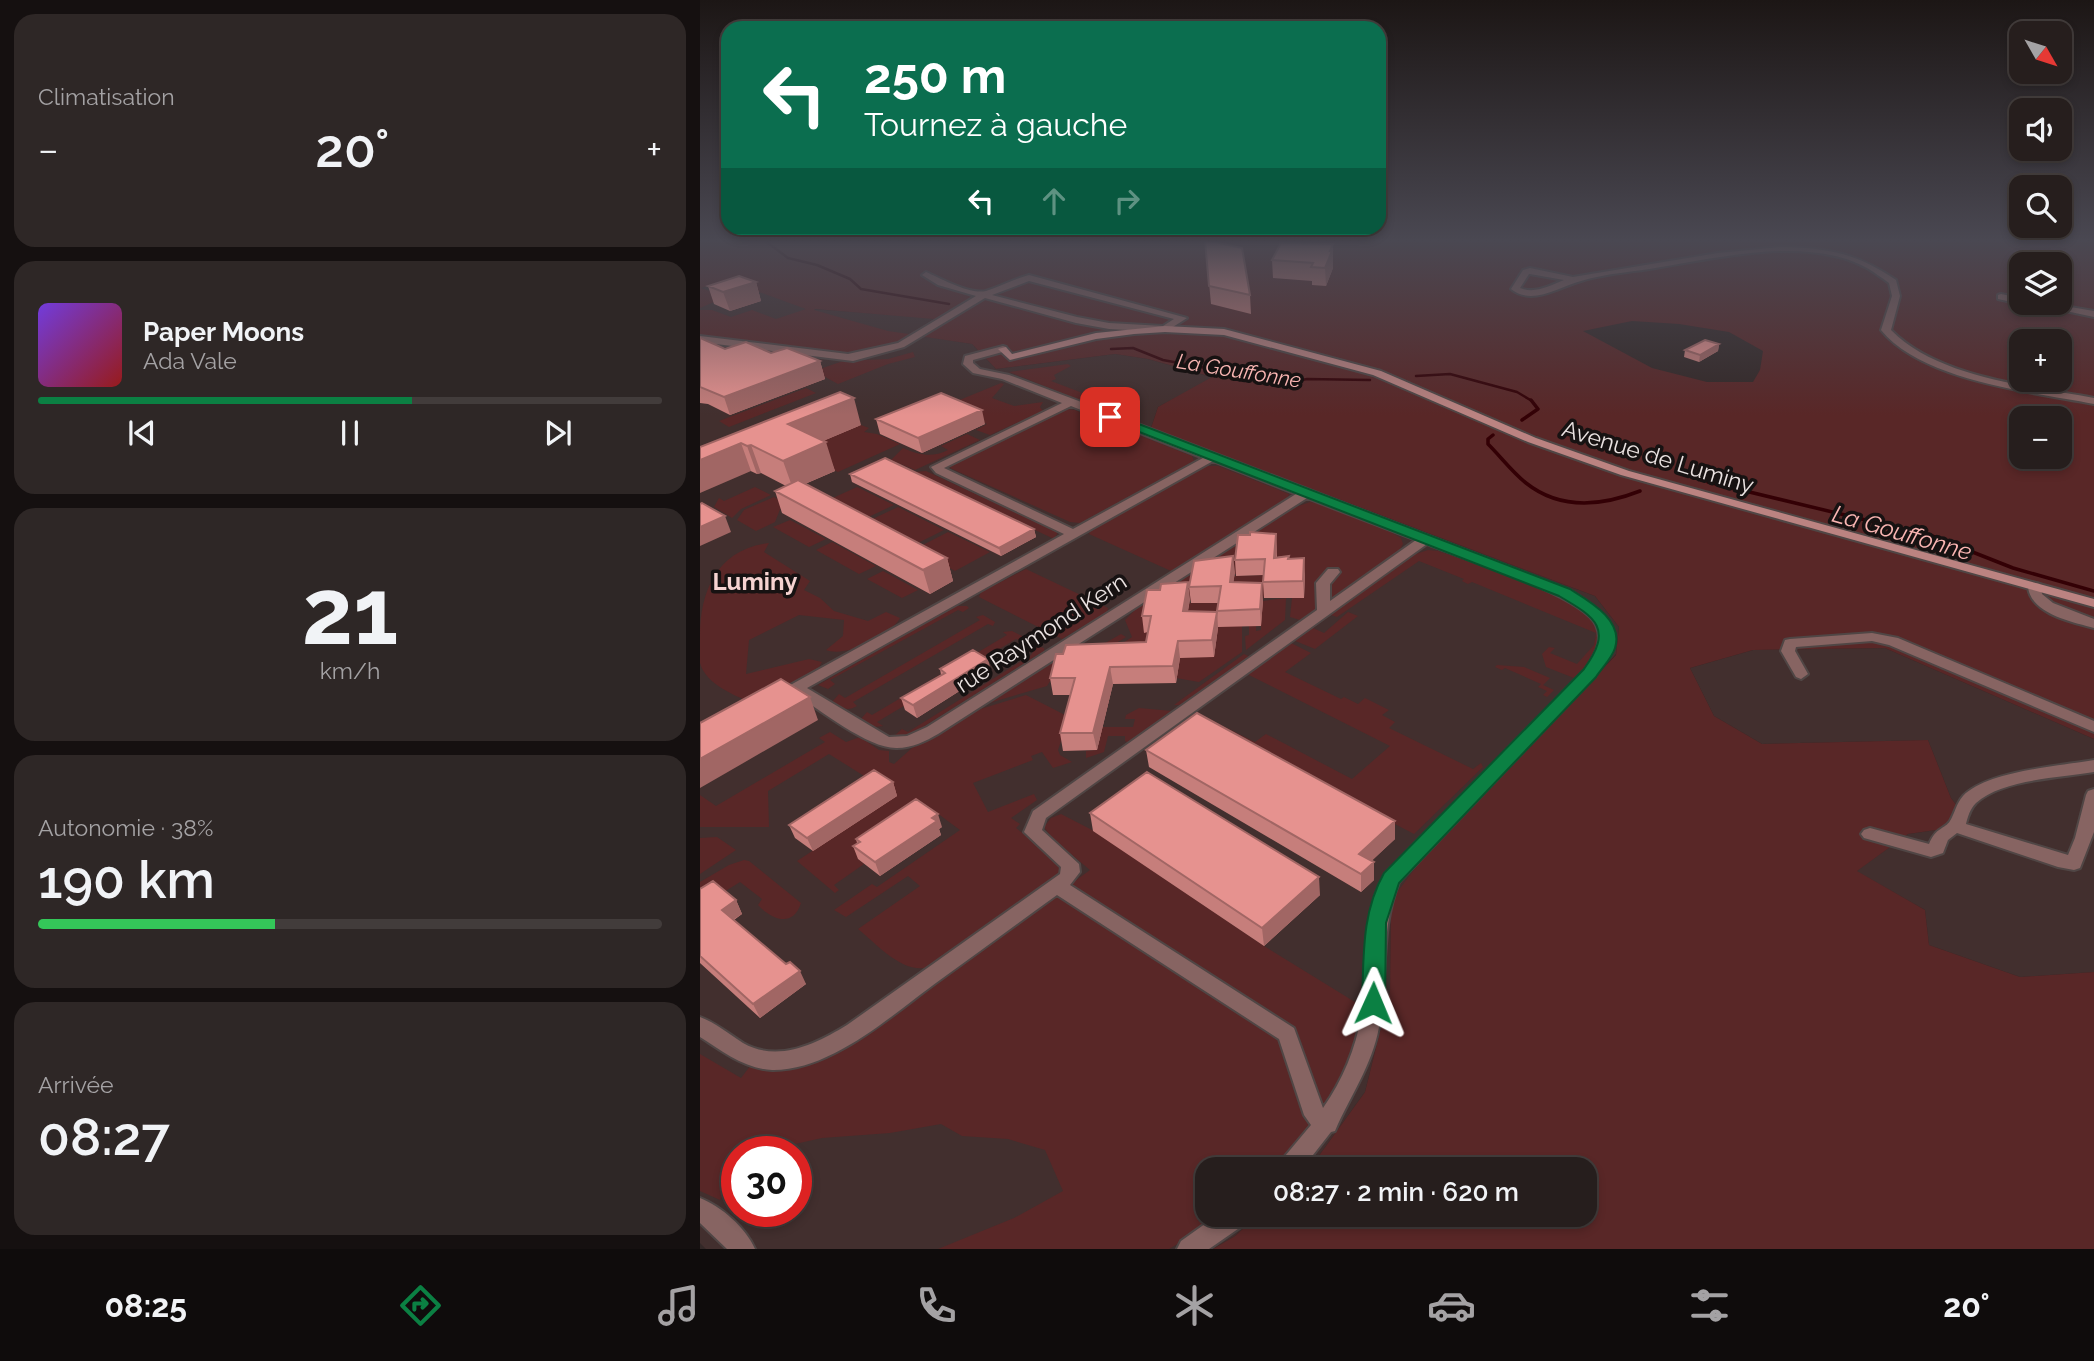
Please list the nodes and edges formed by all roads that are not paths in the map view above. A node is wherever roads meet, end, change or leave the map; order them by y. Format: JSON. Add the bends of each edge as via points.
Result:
{"nodes":[{"id":1,"x":986,"y":298,"type":"edge"},
{"id":2,"x":1002,"y":298,"type":"edge"},
{"id":3,"x":1006,"y":298,"type":"edge"},
{"id":4,"x":1110,"y":298,"type":"edge"},
{"id":5,"x":1895,"y":298,"type":"edge"},
{"id":6,"x":2072,"y":308,"type":"edge"},
{"id":7,"x":2072,"y":309,"type":"edge"},
{"id":8,"x":2076,"y":310,"type":"junction"},
{"id":9,"x":2094,"y":314,"type":"edge"},
{"id":10,"x":1076,"y":320,"type":"junction"},
{"id":11,"x":1149,"y":323,"type":"junction"},
{"id":12,"x":1109,"y":326,"type":"junction"},
{"id":13,"x":1170,"y":326,"type":"junction"},
{"id":14,"x":1074,"y":332,"type":"junction"},
{"id":15,"x":700,"y":339,"type":"edge"},
{"id":16,"x":1006,"y":353,"type":"junction"},
{"id":17,"x":2094,"y":401,"type":"edge"},
{"id":18,"x":1072,"y":402,"type":"junction"},
{"id":19,"x":1213,"y":457,"type":"junction"},
{"id":20,"x":1306,"y":493,"type":"junction"},
{"id":21,"x":1073,"y":534,"type":"junction"},
{"id":22,"x":1425,"y":540,"type":"junction"},
{"id":23,"x":1333,"y":572,"type":"dead end"},
{"id":24,"x":2035,"y":587,"type":"junction"},
{"id":25,"x":2094,"y":603,"type":"edge"},
{"id":26,"x":1324,"y":612,"type":"junction"},
{"id":27,"x":2094,"y":624,"type":"edge"},
{"id":28,"x":1801,"y":674,"type":"dead end"},
{"id":29,"x":796,"y":688,"type":"junction"},
{"id":30,"x":773,"y":701,"type":"edge"},
{"id":31,"x":2094,"y":727,"type":"edge"},
{"id":32,"x":2094,"y":766,"type":"edge"},
{"id":33,"x":2094,"y":795,"type":"edge"},
{"id":34,"x":1957,"y":827,"type":"junction"},
{"id":35,"x":1870,"y":834,"type":"dead end"},
{"id":36,"x":1057,"y":886,"type":"junction"},
{"id":37,"x":700,"y":1026,"type":"edge"},
{"id":38,"x":1327,"y":1125,"type":"junction"},
{"id":39,"x":1299,"y":1157,"type":"edge"},
{"id":40,"x":700,"y":1209,"type":"edge"},
{"id":41,"x":1221,"y":1227,"type":"edge"},
{"id":42,"x":743,"y":1249,"type":"edge"},
{"id":43,"x":1188,"y":1249,"type":"edge"}],
"edges":[{"from":1,"to":15,"type":"street","via":[[907,350],[878,358]]},
{"from":2,"to":10,"type":"street","name":"Avenue de Luminy"},
{"from":3,"to":11,"type":"street","name":"Avenue de Luminy","via":[[1100,319]]},
{"from":4,"to":13,"type":"street","via":[[1182,318]]},
{"from":5,"to":17,"type":"street","via":[[1886,330],[1910,352],[1953,370]]},
{"from":6,"to":8,"type":"street"},
{"from":7,"to":8,"type":"street"},
{"from":8,"to":9,"type":"street"},
{"from":10,"to":12,"type":"street","name":"Avenue de Luminy"},
{"from":10,"to":14,"type":"street"},
{"from":11,"to":12,"type":"street","name":"Avenue de Luminy"},
{"from":11,"to":13,"type":"street","name":"Avenue de Luminy"},
{"from":12,"to":13,"type":"street","name":"Avenue de Luminy"},
{"from":12,"to":14,"type":"street","name":"Avenue de Luminy"},
{"from":13,"to":16,"type":"street","name":"Avenue de Luminy"},
{"from":13,"to":24,"type":"street","name":"Avenue de Luminy","via":[[1217,331],[1377,373],[1543,444],[1625,473]]},
{"from":14,"to":16,"type":"street","name":"Avenue de Luminy"},
{"from":16,"to":18,"type":"street","via":[[973,366]]},
{"from":18,"to":19,"type":"street"},
{"from":18,"to":21,"type":"street","via":[[937,467]]},
{"from":19,"to":20,"type":"street"},
{"from":19,"to":21,"type":"street"},
{"from":20,"to":22,"type":"street"},
{"from":20,"to":29,"type":"street","name":"rue Raymond Kern","via":[[905,744],[877,739]]},
{"from":21,"to":29,"type":"street"},
{"from":22,"to":26,"type":"street"},
{"from":22,"to":38,"type":"street","via":[[1584,604],[1608,632],[1607,649],[1590,673],[1391,879],[1376,923],[1367,1045],[1347,1093]]},
{"from":23,"to":26,"type":"street","via":[[1323,583]]},
{"from":24,"to":25,"type":"street","name":"Avenue de Luminy"},
{"from":24,"to":27,"type":"street","via":[[2037,600],[2046,606]]},
{"from":26,"to":36,"type":"street","via":[[1039,816],[1033,832],[1070,864],[1071,872]]},
{"from":28,"to":31,"type":"street","via":[[1788,651],[1790,643],[1883,639]]},
{"from":29,"to":30,"type":"street"},
{"from":32,"to":34,"type":"street","via":[[1984,790],[1969,799]]},
{"from":33,"to":34,"type":"street","via":[[2074,863]]},
{"from":34,"to":35,"type":"street","via":[[1945,831],[1931,851]]},
{"from":36,"to":37,"type":"street","via":[[829,1046],[802,1056],[756,1059]]},
{"from":36,"to":38,"type":"street","via":[[1287,1034],[1315,1115]]},
{"from":38,"to":39,"type":"street"},
{"from":40,"to":42,"type":"street"},
{"from":41,"to":43,"type":"street"}]}
